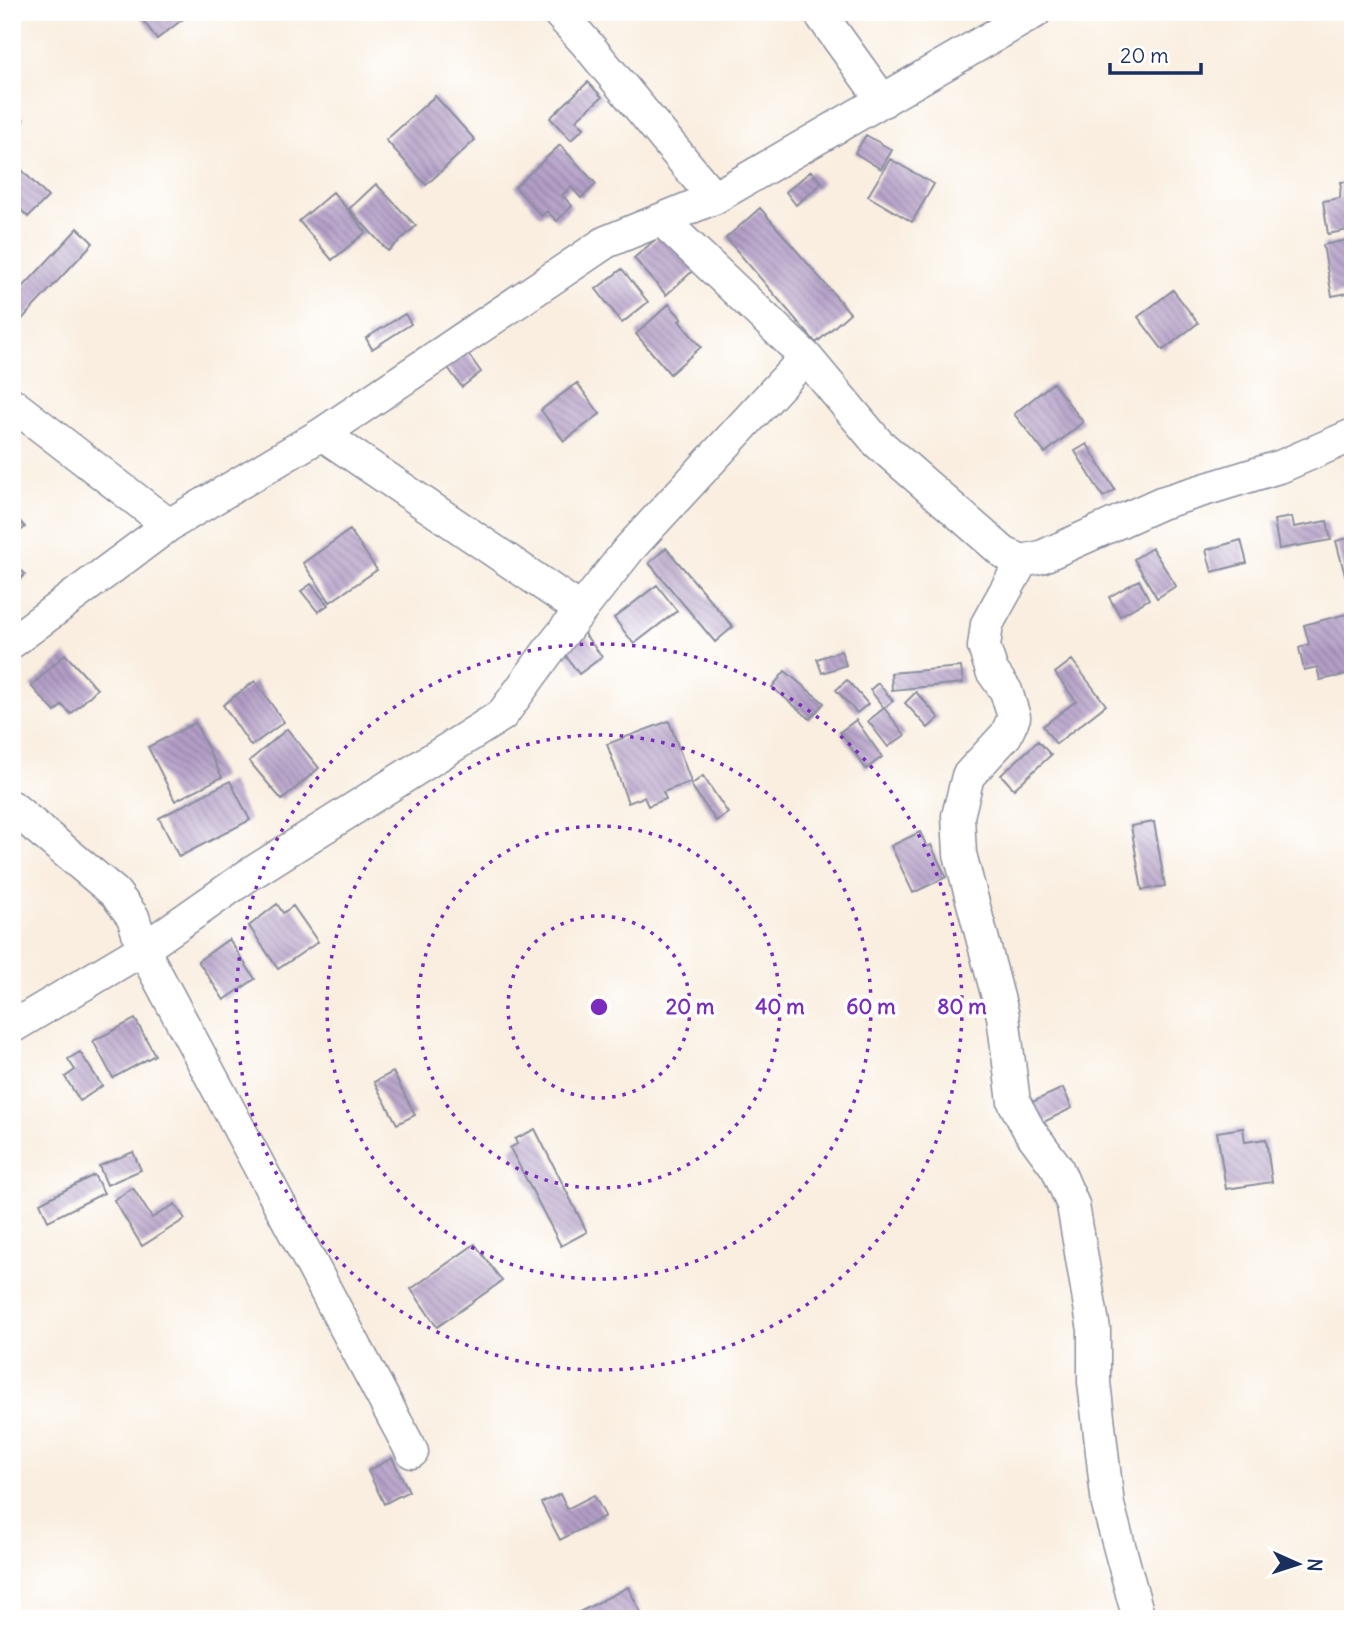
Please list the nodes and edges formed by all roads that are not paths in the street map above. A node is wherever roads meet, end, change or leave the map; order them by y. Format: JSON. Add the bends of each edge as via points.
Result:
{"nodes":[{"id":1,"x":558,"y":12,"type":"edge"},
{"id":2,"x":819,"y":12,"type":"edge"},
{"id":3,"x":1035,"y":12,"type":"edge"},
{"id":4,"x":883,"y":101,"type":"junction"},
{"id":5,"x":714,"y":198,"type":"junction"},
{"id":6,"x":663,"y":221,"type":"junction"},
{"id":7,"x":806,"y":357,"type":"junction"},
{"id":8,"x":12,"y":404,"type":"edge"},
{"id":9,"x":322,"y":434,"type":"junction"},
{"id":10,"x":1353,"y":435,"type":"edge"},
{"id":11,"x":169,"y":525,"type":"junction"},
{"id":12,"x":1022,"y":561,"type":"junction"},
{"id":13,"x":581,"y":610,"type":"junction"},
{"id":14,"x":12,"y":642,"type":"edge"},
{"id":15,"x":12,"y":807,"type":"edge"},
{"id":16,"x":144,"y":949,"type":"junction"},
{"id":17,"x":12,"y":1027,"type":"edge"},
{"id":18,"x":412,"y":1452,"type":"dead end"},
{"id":19,"x":1139,"y":1619,"type":"edge"}],
"edges":[{"from":1,"to":5,"type":"street"},
{"from":2,"to":4,"type":"street"},
{"from":3,"to":4,"type":"street"},
{"from":4,"to":5,"type":"street"},
{"from":5,"to":6,"type":"street"},
{"from":6,"to":7,"type":"street"},
{"from":6,"to":9,"type":"street","via":[[606,242]]},
{"from":7,"to":12,"type":"street","via":[[878,443],[1004,553]]},
{"from":7,"to":13,"type":"street","via":[[629,549]]},
{"from":8,"to":11,"type":"street"},
{"from":9,"to":11,"type":"street"},
{"from":9,"to":13,"type":"street"},
{"from":10,"to":12,"type":"street","via":[[1282,467],[1161,503],[1041,557]]},
{"from":11,"to":14,"type":"street"},
{"from":12,"to":19,"type":"street","via":[[987,624],[984,647],[1013,717],[1006,735],[968,776],[958,816],[960,854],[1003,1016],[1014,1102],[1057,1168],[1073,1205],[1094,1330],[1094,1382],[1108,1505]]},
{"from":13,"to":16,"type":"street","via":[[502,715],[247,876]]},
{"from":15,"to":16,"type":"street","via":[[115,893],[133,917]]},
{"from":16,"to":17,"type":"street"},
{"from":16,"to":18,"type":"street"}]}
